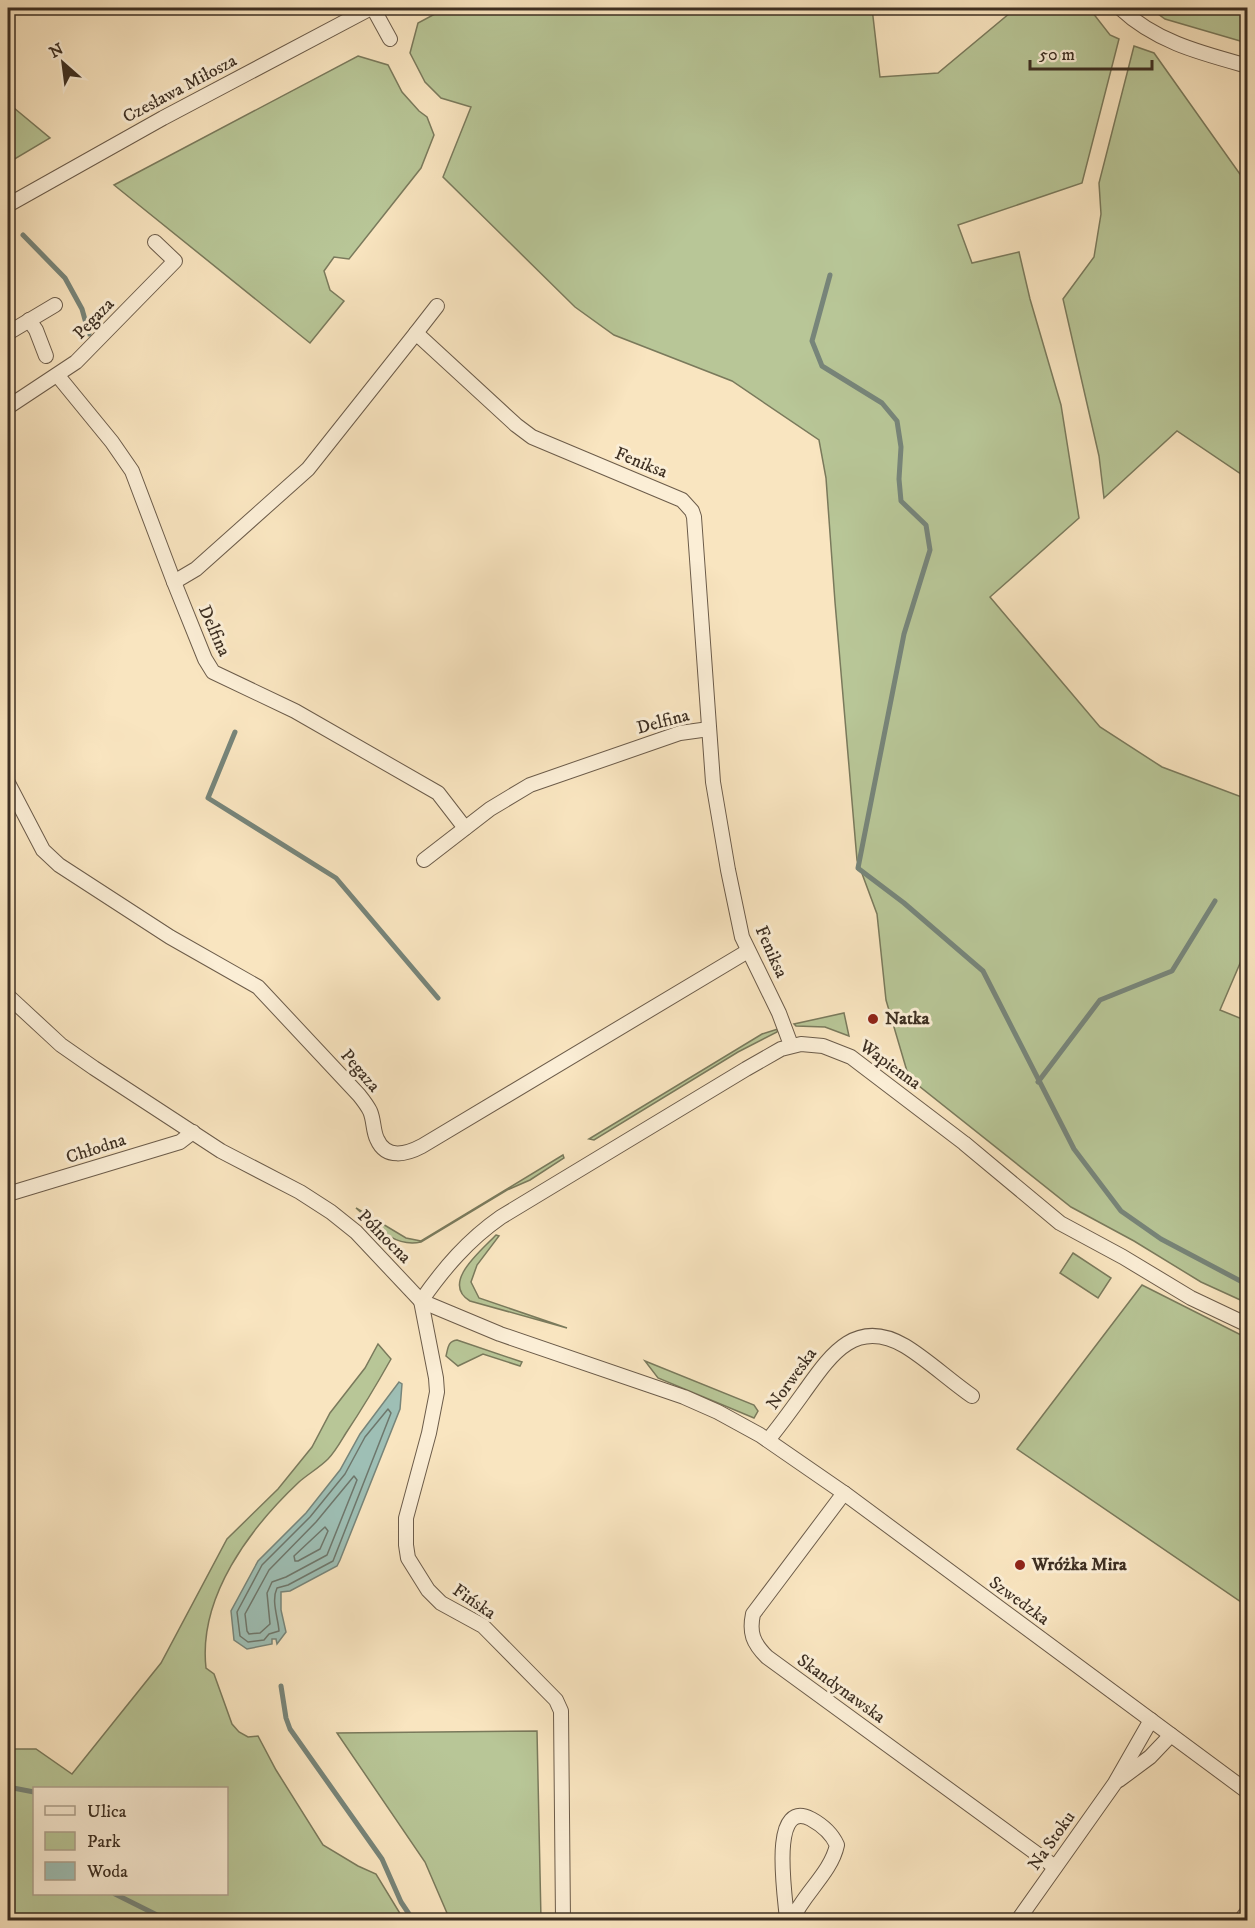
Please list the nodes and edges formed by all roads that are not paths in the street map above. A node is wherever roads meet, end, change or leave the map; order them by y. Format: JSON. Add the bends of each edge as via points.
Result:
{"nodes":[{"id":1,"x":372,"y":8,"type":"edge"},
{"id":2,"x":1120,"y":8,"type":"edge"},
{"id":3,"x":390,"y":39,"type":"dead end"},
{"id":4,"x":1248,"y":66,"type":"edge"},
{"id":5,"x":8,"y":205,"type":"edge"},
{"id":6,"x":155,"y":242,"type":"dead end"},
{"id":7,"x":55,"y":305,"type":"dead end"},
{"id":8,"x":437,"y":306,"type":"dead end"},
{"id":9,"x":29,"y":320,"type":"junction"},
{"id":10,"x":8,"y":333,"type":"edge"},
{"id":11,"x":416,"y":333,"type":"junction"},
{"id":12,"x":46,"y":356,"type":"dead end"},
{"id":13,"x":58,"y":376,"type":"junction"},
{"id":14,"x":8,"y":407,"type":"edge"},
{"id":15,"x":174,"y":582,"type":"junction"},
{"id":16,"x":709,"y":729,"type":"junction"},
{"id":17,"x":8,"y":783,"type":"edge"},
{"id":18,"x":465,"y":828,"type":"junction"},
{"id":19,"x":424,"y":860,"type":"dead end"},
{"id":20,"x":748,"y":951,"type":"junction"},
{"id":21,"x":8,"y":996,"type":"edge"},
{"id":22,"x":791,"y":1045,"type":"junction"},
{"id":23,"x":193,"y":1132,"type":"junction"},
{"id":24,"x":8,"y":1194,"type":"edge"},
{"id":25,"x":421,"y":1301,"type":"junction"},
{"id":26,"x":1248,"y":1325,"type":"edge"},
{"id":27,"x":972,"y":1396,"type":"dead end"},
{"id":28,"x":768,"y":1440,"type":"junction"},
{"id":29,"x":844,"y":1494,"type":"junction"},
{"id":30,"x":1151,"y":1720,"type":"junction"},
{"id":31,"x":1171,"y":1735,"type":"junction"},
{"id":32,"x":1114,"y":1782,"type":"junction"},
{"id":33,"x":1248,"y":1791,"type":"edge"},
{"id":34,"x":1055,"y":1867,"type":"junction"},
{"id":35,"x":1248,"y":1911,"type":"edge"},
{"id":36,"x":563,"y":1920,"type":"edge"},
{"id":37,"x":787,"y":1920,"type":"edge"},
{"id":38,"x":792,"y":1920,"type":"edge"},
{"id":39,"x":1018,"y":1920,"type":"edge"},
{"id":40,"x":1241,"y":1920,"type":"edge"}],
"edges":[{"from":1,"to":3,"type":"street"},
{"from":1,"to":5,"type":"street","name":"Czesława Miłosza"},
{"from":2,"to":4,"type":"street","via":[[1166,40]]},
{"from":6,"to":13,"type":"street","name":"Pegaza","via":[[175,261]]},
{"from":7,"to":9,"type":"street"},
{"from":8,"to":11,"type":"street"},
{"from":9,"to":10,"type":"street"},
{"from":9,"to":12,"type":"street"},
{"from":11,"to":15,"type":"street","via":[[308,469],[196,569]]},
{"from":11,"to":16,"type":"street","name":"Feniksa","via":[[532,437],[675,496],[687,505],[694,517]]},
{"from":13,"to":14,"type":"street","name":"Pegaza"},
{"from":13,"to":15,"type":"street","name":"Delfina","via":[[132,471]]},
{"from":15,"to":18,"type":"street","name":"Delfina","via":[[213,672],[302,715],[438,793]]},
{"from":16,"to":18,"type":"street","name":"Delfina","via":[[680,733],[542,779]]},
{"from":16,"to":20,"type":"street","name":"Feniksa","via":[[722,837]]},
{"from":17,"to":20,"type":"street","name":"Pegaza","via":[[43,850],[58,865],[265,993],[359,1095],[370,1112],[377,1140],[396,1154],[422,1146]]},
{"from":18,"to":19,"type":"street","name":"Delfina"},
{"from":20,"to":22,"type":"street","name":"Feniksa"},
{"from":21,"to":23,"type":"street","name":"Północna","via":[[62,1045]]},
{"from":22,"to":25,"type":"street","name":"Wapienna","via":[[501,1217],[459,1252]]},
{"from":22,"to":26,"type":"street","name":"Wapienna","via":[[823,1046],[851,1057],[1060,1223],[1191,1298]]},
{"from":23,"to":24,"type":"street","name":"Chłodna","via":[[180,1142]]},
{"from":23,"to":25,"type":"street","name":"Północna","via":[[331,1212],[356,1232]]},
{"from":25,"to":28,"type":"street","name":"Północna","via":[[513,1339],[684,1397]]},
{"from":25,"to":36,"type":"street","name":"Fińska","via":[[436,1392],[406,1518],[408,1557],[441,1603],[483,1626],[556,1700],[561,1712]]},
{"from":27,"to":28,"type":"street","name":"Norweska","via":[[905,1347],[882,1338],[862,1338],[843,1345],[828,1358]]},
{"from":28,"to":29,"type":"street","name":"Szwedzka"},
{"from":29,"to":30,"type":"street","name":"Szwedzka"},
{"from":29,"to":34,"type":"street","name":"Skandynawska","via":[[753,1614],[752,1637],[757,1647]]},
{"from":30,"to":31,"type":"street","name":"Szwedzka"},
{"from":30,"to":32,"type":"street","name":"Na Stoku"},
{"from":31,"to":32,"type":"street","name":"Na Stoku","via":[[1150,1757]]},
{"from":31,"to":33,"type":"street","name":"Szwedzka"},
{"from":32,"to":34,"type":"street","name":"Na Stoku"},
{"from":34,"to":39,"type":"street","name":"Na Stoku"},
{"from":35,"to":40,"type":"street"},
{"from":37,"to":38,"type":"street","via":[[783,1837],[785,1826],[792,1818],[801,1816],[828,1831],[837,1845],[831,1862]]}]}
